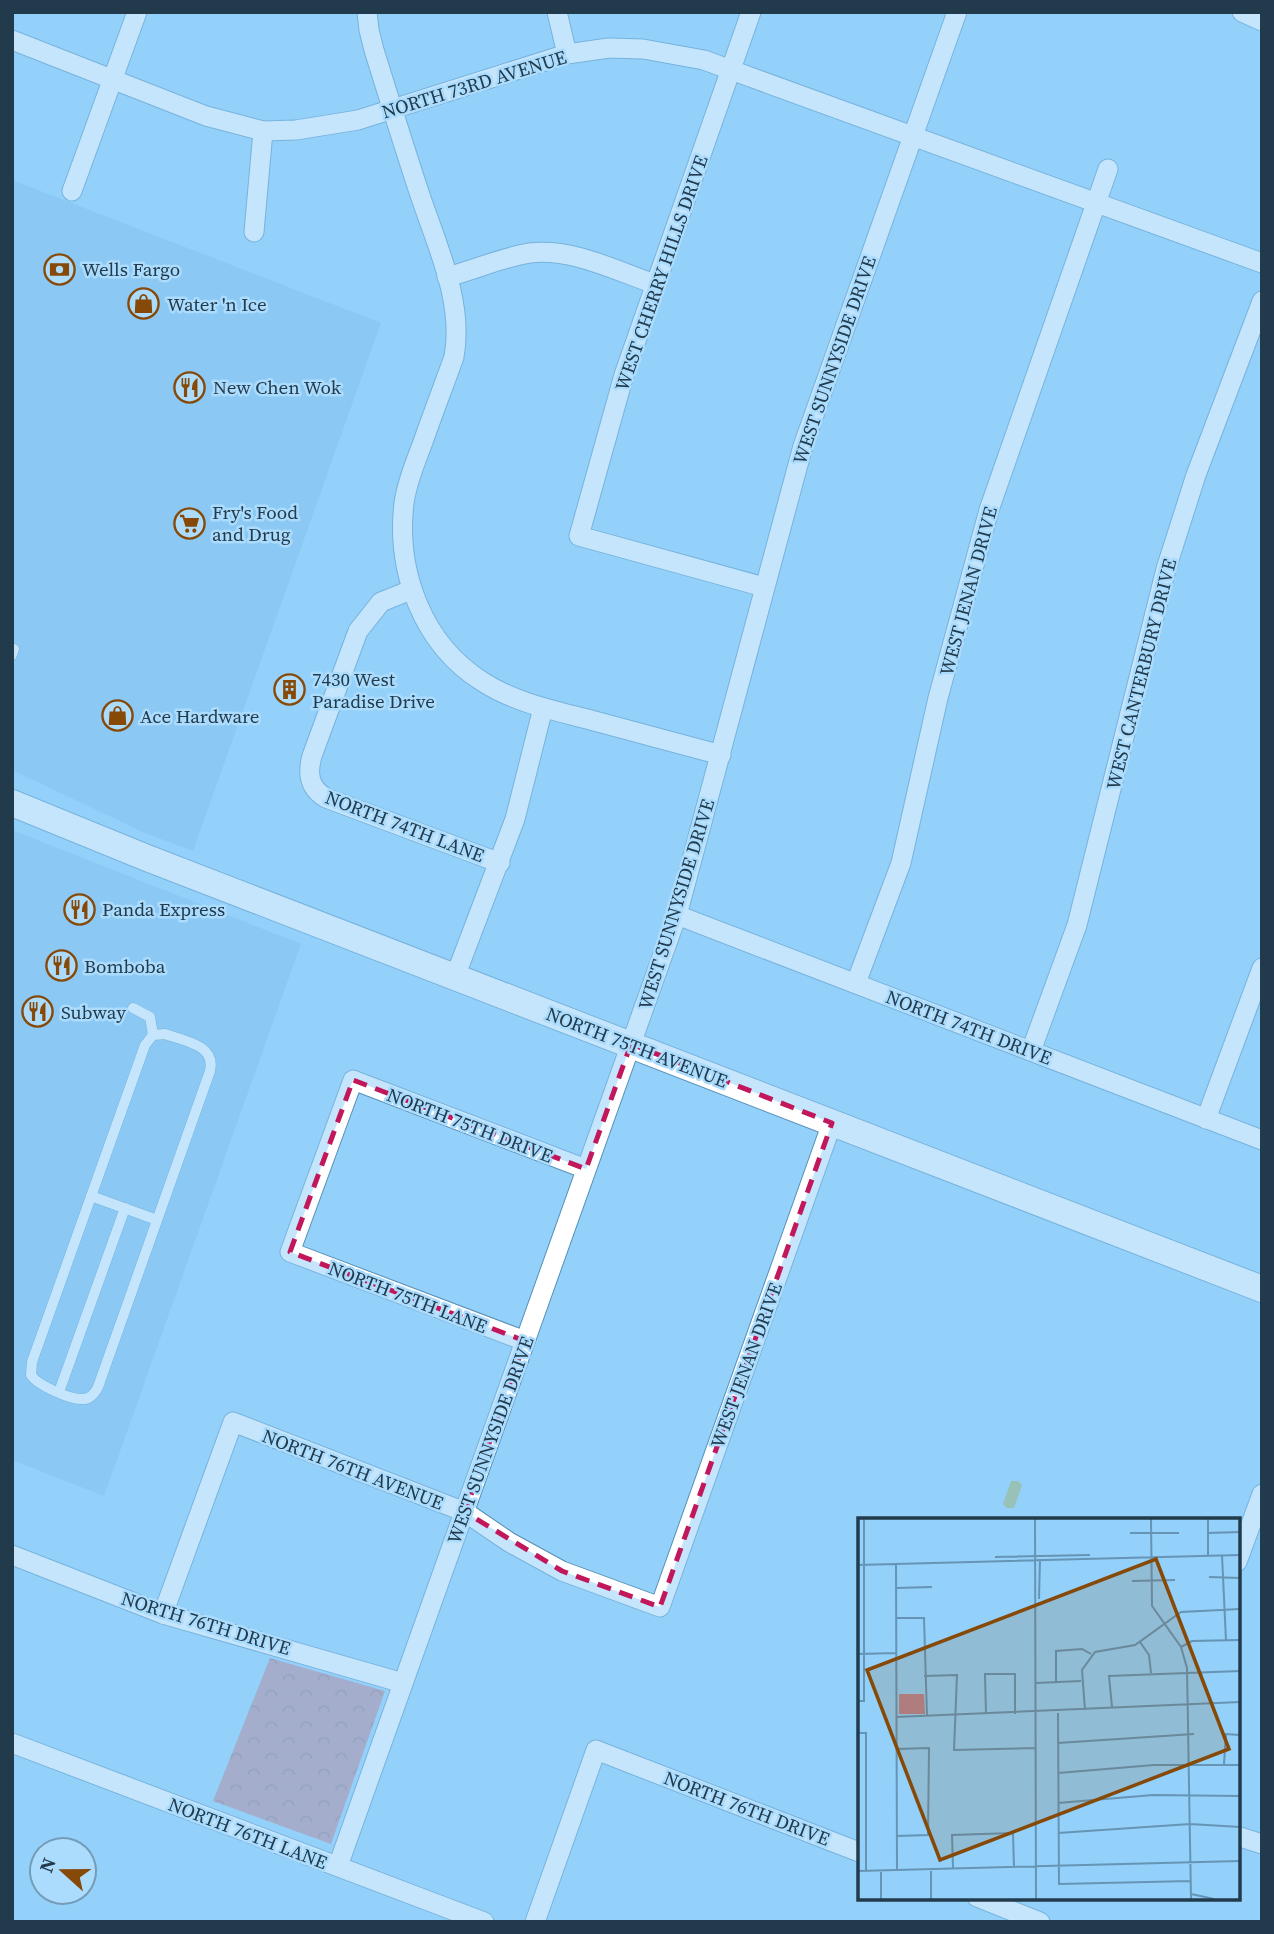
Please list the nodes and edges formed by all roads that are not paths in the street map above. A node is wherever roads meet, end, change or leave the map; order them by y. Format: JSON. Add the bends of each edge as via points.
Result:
{"nodes":[{"id":1,"x":137,"y":12,"type":"edge"},
{"id":2,"x":367,"y":12,"type":"edge"},
{"id":3,"x":557,"y":12,"type":"edge"},
{"id":4,"x":751,"y":12,"type":"edge"},
{"id":5,"x":957,"y":12,"type":"edge"},
{"id":6,"x":1242,"y":12,"type":"edge"},
{"id":7,"x":1262,"y":21,"type":"edge"},
{"id":8,"x":12,"y":40,"type":"edge"},
{"id":9,"x":568,"y":54,"type":"junction"},
{"id":10,"x":731,"y":70,"type":"junction"},
{"id":11,"x":112,"y":79,"type":"junction"},
{"id":12,"x":392,"y":110,"type":"junction"},
{"id":13,"x":263,"y":131,"type":"junction"},
{"id":14,"x":912,"y":135,"type":"junction"},
{"id":15,"x":1108,"y":169,"type":"dead end"},
{"id":16,"x":72,"y":191,"type":"dead end"},
{"id":17,"x":1095,"y":203,"type":"junction"},
{"id":18,"x":254,"y":232,"type":"dead end"},
{"id":19,"x":1262,"y":263,"type":"edge"},
{"id":20,"x":447,"y":277,"type":"junction"},
{"id":21,"x":655,"y":284,"type":"junction"},
{"id":22,"x":1262,"y":301,"type":"edge"},
{"id":23,"x":764,"y":587,"type":"junction"},
{"id":24,"x":411,"y":590,"type":"junction"},
{"id":25,"x":543,"y":708,"type":"junction"},
{"id":26,"x":721,"y":755,"type":"junction"},
{"id":27,"x":12,"y":803,"type":"edge"},
{"id":28,"x":500,"y":863,"type":"junction"},
{"id":29,"x":677,"y":915,"type":"junction"},
{"id":30,"x":1262,"y":968,"type":"edge"},
{"id":31,"x":455,"y":977,"type":"junction"},
{"id":32,"x":856,"y":983,"type":"junction"},
{"id":33,"x":133,"y":1008,"type":"dead end"},
{"id":34,"x":153,"y":1035,"type":"junction"},
{"id":35,"x":631,"y":1044,"type":"junction"},
{"id":36,"x":1031,"y":1051,"type":"junction"},
{"id":37,"x":1206,"y":1119,"type":"junction"},
{"id":38,"x":832,"y":1123,"type":"junction"},
{"id":39,"x":1262,"y":1140,"type":"edge"},
{"id":40,"x":586,"y":1169,"type":"junction"},
{"id":41,"x":91,"y":1196,"type":"junction"},
{"id":42,"x":125,"y":1208,"type":"junction"},
{"id":43,"x":157,"y":1220,"type":"junction"},
{"id":44,"x":290,"y":1252,"type":"joint"},
{"id":45,"x":1262,"y":1289,"type":"edge"},
{"id":46,"x":525,"y":1341,"type":"junction"},
{"id":47,"x":59,"y":1392,"type":"junction"},
{"id":48,"x":1262,"y":1493,"type":"edge"},
{"id":49,"x":465,"y":1512,"type":"junction"},
{"id":50,"x":12,"y":1555,"type":"edge"},
{"id":51,"x":1239,"y":1556,"type":"edge"},
{"id":52,"x":660,"y":1606,"type":"joint"},
{"id":53,"x":163,"y":1614,"type":"junction"},
{"id":54,"x":403,"y":1683,"type":"junction"},
{"id":55,"x":12,"y":1743,"type":"edge"},
{"id":56,"x":1239,"y":1837,"type":"edge"},
{"id":57,"x":1262,"y":1844,"type":"edge"},
{"id":58,"x":858,"y":1852,"type":"edge"},
{"id":59,"x":338,"y":1866,"type":"junction"},
{"id":60,"x":982,"y":1899,"type":"edge"},
{"id":61,"x":484,"y":1922,"type":"edge"},
{"id":62,"x":535,"y":1922,"type":"edge"},
{"id":63,"x":1040,"y":1922,"type":"edge"}],
"edges":[{"from":1,"to":11,"type":"street"},
{"from":2,"to":12,"type":"street"},
{"from":3,"to":9,"type":"street"},
{"from":4,"to":10,"type":"street","name":"WEST CHERRY HILLS DRIVE"},
{"from":5,"to":14,"type":"street","name":"WEST SUNNYSIDE DRIVE"},
{"from":6,"to":7,"type":"street"},
{"from":8,"to":11,"type":"street","name":"NORTH 73RD AVENUE"},
{"from":9,"to":10,"type":"street","name":"NORTH 73RD AVENUE","via":[[643,48]]},
{"from":9,"to":12,"type":"street","name":"NORTH 73RD AVENUE"},
{"from":10,"to":14,"type":"street","name":"NORTH 73RD AVENUE"},
{"from":10,"to":21,"type":"street","name":"WEST CHERRY HILLS DRIVE"},
{"from":11,"to":13,"type":"street","name":"NORTH 73RD AVENUE","via":[[206,116]]},
{"from":11,"to":16,"type":"street"},
{"from":12,"to":13,"type":"street","name":"NORTH 73RD AVENUE","via":[[327,126]]},
{"from":12,"to":20,"type":"street"},
{"from":13,"to":18,"type":"street"},
{"from":14,"to":17,"type":"street","name":"NORTH 73RD AVENUE"},
{"from":14,"to":23,"type":"street","name":"WEST SUNNYSIDE DRIVE","via":[[803,446]]},
{"from":15,"to":17,"type":"street"},
{"from":17,"to":19,"type":"street","name":"NORTH 73RD AVENUE"},
{"from":17,"to":32,"type":"street","name":"WEST JENAN DRIVE","via":[[989,510],[901,863]]},
{"from":20,"to":21,"type":"street","via":[[544,253],[576,257]]},
{"from":20,"to":24,"type":"street","via":[[457,339],[404,502],[402,540]]},
{"from":21,"to":23,"type":"street","name":"WEST CHERRY HILLS DRIVE","via":[[579,536]]},
{"from":22,"to":36,"type":"street","name":"WEST CANTERBURY DRIVE","via":[[1166,569],[1077,925]]},
{"from":23,"to":26,"type":"street","name":"WEST SUNNYSIDE DRIVE"},
{"from":24,"to":25,"type":"street","via":[[435,636],[470,673],[501,692]]},
{"from":24,"to":28,"type":"street","name":"NORTH 74TH LANE","via":[[381,603],[358,631],[313,756],[312,786],[326,797]]},
{"from":25,"to":26,"type":"street"},
{"from":25,"to":28,"type":"street"},
{"from":26,"to":29,"type":"street","name":"WEST SUNNYSIDE DRIVE"},
{"from":27,"to":31,"type":"main road","name":"NORTH 75TH AVENUE"},
{"from":28,"to":31,"type":"street"},
{"from":29,"to":32,"type":"street","name":"NORTH 74TH DRIVE"},
{"from":29,"to":35,"type":"street","name":"WEST SUNNYSIDE DRIVE"},
{"from":30,"to":37,"type":"street"},
{"from":31,"to":35,"type":"main road","name":"NORTH 75TH AVENUE"},
{"from":32,"to":36,"type":"street","name":"NORTH 74TH DRIVE"},
{"from":33,"to":34,"type":"lane","via":[[150,1017]]},
{"from":34,"to":41,"type":"lane","via":[[145,1045]]},
{"from":34,"to":43,"type":"lane","via":[[165,1034],[200,1046],[211,1056]]},
{"from":35,"to":38,"type":"main road","name":"NORTH 75TH AVENUE"},
{"from":35,"to":40,"type":"street","name":"WEST SUNNYSIDE DRIVE"},
{"from":36,"to":37,"type":"street","name":"NORTH 74TH DRIVE"},
{"from":37,"to":39,"type":"street","name":"NORTH 74TH DRIVE"},
{"from":38,"to":45,"type":"main road","name":"NORTH 75TH AVENUE"},
{"from":38,"to":52,"type":"street","name":"WEST JENAN DRIVE"},
{"from":40,"to":44,"type":"street","name":"NORTH 75TH DRIVE","via":[[353,1080]]},
{"from":40,"to":46,"type":"street","name":"WEST SUNNYSIDE DRIVE"},
{"from":41,"to":42,"type":"lane"},
{"from":41,"to":47,"type":"lane","via":[[31,1368],[39,1384]]},
{"from":42,"to":43,"type":"lane"},
{"from":42,"to":47,"type":"lane"},
{"from":43,"to":47,"type":"lane","via":[[95,1392],[83,1400]]},
{"from":44,"to":46,"type":"street","name":"NORTH 75TH LANE"},
{"from":46,"to":49,"type":"street","name":"WEST SUNNYSIDE DRIVE"},
{"from":48,"to":51,"type":"street"},
{"from":49,"to":52,"type":"street","name":"NORTH 76TH AVENUE","via":[[562,1572]]},
{"from":49,"to":53,"type":"street","name":"NORTH 76TH AVENUE","via":[[233,1422]]},
{"from":49,"to":54,"type":"street","name":"WEST SUNNYSIDE DRIVE"},
{"from":50,"to":53,"type":"street","name":"NORTH 76TH DRIVE"},
{"from":53,"to":54,"type":"street","name":"NORTH 76TH DRIVE"},
{"from":54,"to":59,"type":"street","name":"WEST SUNNYSIDE DRIVE"},
{"from":55,"to":59,"type":"street","name":"NORTH 76TH LANE"},
{"from":56,"to":57,"type":"street"},
{"from":58,"to":62,"type":"street","name":"NORTH 76TH DRIVE","via":[[596,1750]]},
{"from":59,"to":61,"type":"street","name":"NORTH 76TH LANE"},
{"from":60,"to":63,"type":"street"}]}
